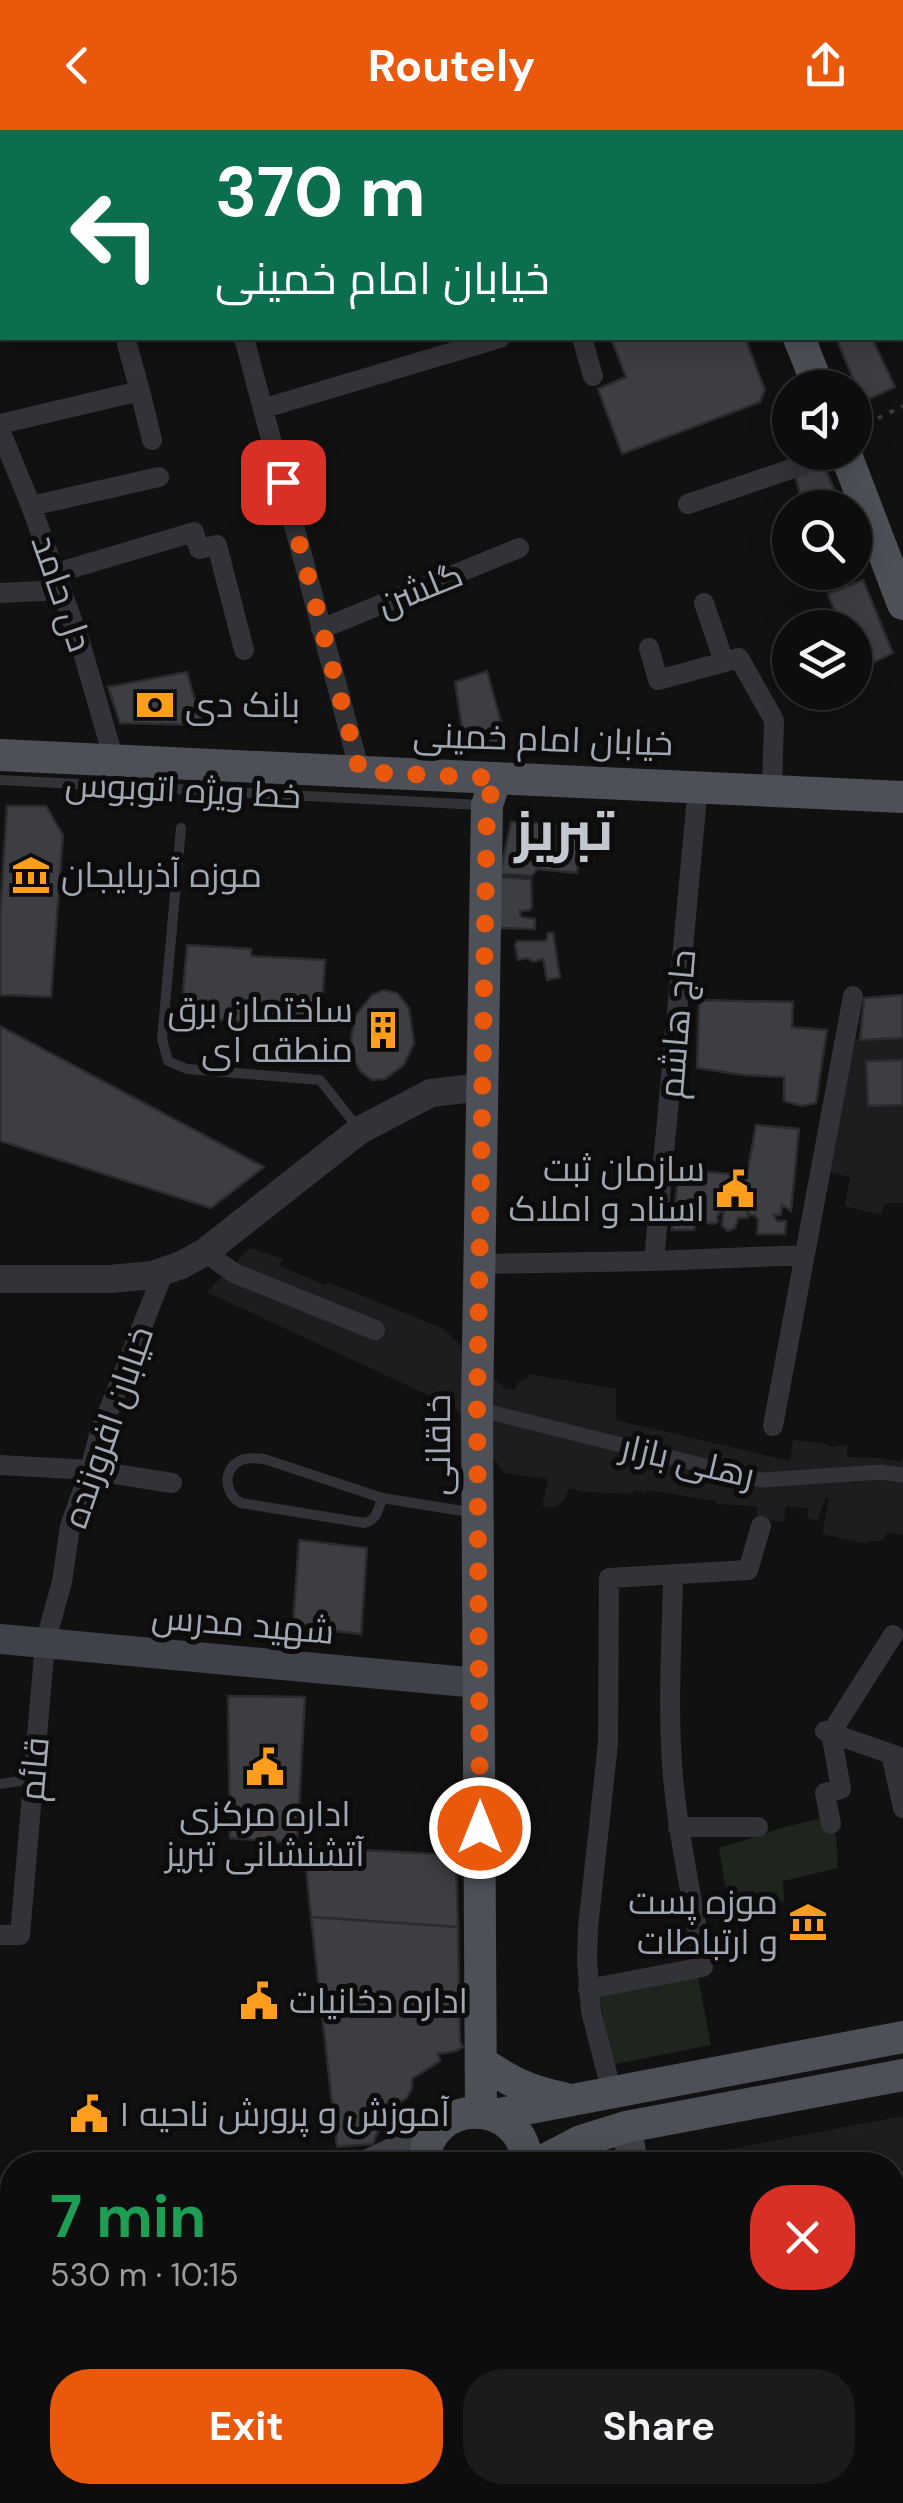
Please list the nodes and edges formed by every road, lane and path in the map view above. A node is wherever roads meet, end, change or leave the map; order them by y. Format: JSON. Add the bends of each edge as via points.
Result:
{"nodes":[{"id":1,"x":245,"y":340,"type":"edge"},
{"id":2,"x":486,"y":340,"type":"edge"},
{"id":3,"x":583,"y":340,"type":"edge"},
{"id":4,"x":800,"y":340,"type":"edge"},
{"id":5,"x":127,"y":344,"type":"dead end"},
{"id":6,"x":812,"y":370,"type":"edge"},
{"id":7,"x":593,"y":376,"type":"dead end"},
{"id":8,"x":140,"y":392,"type":"junction"},
{"id":9,"x":903,"y":406,"type":"edge"},
{"id":10,"x":265,"y":408,"type":"junction"},
{"id":11,"x":872,"y":421,"type":"edge"},
{"id":12,"x":1,"y":436,"type":"edge"},
{"id":13,"x":152,"y":440,"type":"dead end"},
{"id":14,"x":789,"y":470,"type":"edge"},
{"id":15,"x":159,"y":477,"type":"dead end"},
{"id":16,"x":688,"y":504,"type":"dead end"},
{"id":17,"x":31,"y":506,"type":"junction"},
{"id":18,"x":872,"y":524,"type":"edge"},
{"id":19,"x":872,"y":526,"type":"edge"},
{"id":20,"x":519,"y":548,"type":"dead end"},
{"id":21,"x":903,"y":558,"type":"edge"},
{"id":22,"x":59,"y":581,"type":"junction"},
{"id":23,"x":0,"y":593,"type":"edge"},
{"id":24,"x":704,"y":603,"type":"dead end"},
{"id":25,"x":903,"y":604,"type":"edge"},
{"id":26,"x":321,"y":629,"type":"junction"},
{"id":27,"x":650,"y":648,"type":"dead end"},
{"id":28,"x":244,"y":650,"type":"dead end"},
{"id":29,"x":724,"y":662,"type":"junction"},
{"id":30,"x":0,"y":755,"type":"edge"},
{"id":31,"x":114,"y":760,"type":"junction"},
{"id":32,"x":360,"y":772,"type":"junction"},
{"id":33,"x":0,"y":780,"type":"edge"},
{"id":34,"x":698,"y":786,"type":"junction"},
{"id":35,"x":772,"y":790,"type":"junction"},
{"id":36,"x":491,"y":792,"type":"junction"},
{"id":37,"x":903,"y":797,"type":"edge"},
{"id":38,"x":181,"y":828,"type":"dead end"},
{"id":39,"x":853,"y":996,"type":"dead end"},
{"id":40,"x":482,"y":1087,"type":"junction"},
{"id":41,"x":360,"y":1130,"type":"junction"},
{"id":42,"x":205,"y":1252,"type":"junction"},
{"id":43,"x":805,"y":1255,"type":"junction"},
{"id":44,"x":654,"y":1261,"type":"junction"},
{"id":45,"x":479,"y":1264,"type":"junction"},
{"id":46,"x":164,"y":1271,"type":"junction"},
{"id":47,"x":0,"y":1279,"type":"edge"},
{"id":48,"x":375,"y":1330,"type":"dead end"},
{"id":49,"x":477,"y":1409,"type":"junction"},
{"id":50,"x":773,"y":1426,"type":"dead end"},
{"id":51,"x":0,"y":1465,"type":"edge"},
{"id":52,"x":90,"y":1470,"type":"junction"},
{"id":53,"x":903,"y":1475,"type":"edge"},
{"id":54,"x":172,"y":1483,"type":"dead end"},
{"id":55,"x":382,"y":1498,"type":"junction"},
{"id":56,"x":478,"y":1513,"type":"junction"},
{"id":57,"x":762,"y":1526,"type":"dead end"},
{"id":58,"x":673,"y":1574,"type":"junction"},
{"id":59,"x":893,"y":1636,"type":"dead end"},
{"id":60,"x":0,"y":1639,"type":"edge"},
{"id":61,"x":45,"y":1643,"type":"junction"},
{"id":62,"x":478,"y":1683,"type":"junction"},
{"id":63,"x":826,"y":1731,"type":"junction"},
{"id":64,"x":897,"y":1756,"type":"edge"},
{"id":65,"x":33,"y":1779,"type":"junction"},
{"id":66,"x":0,"y":1784,"type":"edge"},
{"id":67,"x":903,"y":1808,"type":"edge"},
{"id":68,"x":831,"y":1824,"type":"dead end"},
{"id":69,"x":678,"y":1827,"type":"junction"},
{"id":70,"x":758,"y":1827,"type":"dead end"},
{"id":71,"x":0,"y":1935,"type":"edge"},
{"id":72,"x":588,"y":1989,"type":"junction"},
{"id":73,"x":903,"y":2038,"type":"edge"},
{"id":74,"x":481,"y":2062,"type":"junction"},
{"id":75,"x":902,"y":2079,"type":"edge"},
{"id":76,"x":612,"y":2092,"type":"junction"},
{"id":77,"x":572,"y":2100,"type":"junction"},
{"id":78,"x":487,"y":2114,"type":"junction"},
{"id":79,"x":626,"y":2127,"type":"junction"},
{"id":80,"x":428,"y":2149,"type":"edge"},
{"id":81,"x":525,"y":2152,"type":"edge"},
{"id":82,"x":560,"y":2152,"type":"edge"},
{"id":83,"x":631,"y":2152,"type":"edge"}],
"edges":[{"from":1,"to":10,"type":"street"},
{"from":2,"to":10,"type":"street"},
{"from":3,"to":7,"type":"street"},
{"from":4,"to":6,"type":"main road"},
{"from":5,"to":8,"type":"street"},
{"from":8,"to":12,"type":"street"},
{"from":8,"to":13,"type":"street"},
{"from":9,"to":11,"type":"path"},
{"from":10,"to":26,"type":"street"},
{"from":12,"to":17,"type":"street","name":"دل حامد"},
{"from":14,"to":16,"type":"street"},
{"from":15,"to":17,"type":"street"},
{"from":17,"to":22,"type":"street","name":"دل حامد"},
{"from":18,"to":21,"type":"main road"},
{"from":19,"to":25,"type":"main road"},
{"from":20,"to":26,"type":"street","name":"گلشن"},
{"from":22,"to":23,"type":"street"},
{"from":22,"to":28,"type":"street","via":[[194,532],[199,549],[217,544]]},
{"from":22,"to":31,"type":"street","name":"دل حامد"},
{"from":24,"to":29,"type":"street"},
{"from":26,"to":32,"type":"street"},
{"from":27,"to":29,"type":"street","via":[[658,680]]},
{"from":29,"to":35,"type":"street","via":[[739,658],[774,720]]},
{"from":30,"to":31,"type":"main road","name":"خیابان امام خمینی"},
{"from":31,"to":32,"type":"main road","name":"خیابان امام خمینی"},
{"from":32,"to":36,"type":"main road","name":"خیابان امام خمینی"},
{"from":33,"to":36,"type":"lane","name":"خط ویژه اتوبوس"},
{"from":34,"to":35,"type":"main road","name":"خیابان امام خمینی"},
{"from":34,"to":36,"type":"main road","name":"خیابان امام خمینی"},
{"from":34,"to":44,"type":"street","name":"حاج هاشم"},
{"from":35,"to":37,"type":"main road","name":"خیابان امام خمینی"},
{"from":36,"to":40,"type":"main road","name":"خاقانی"},
{"from":38,"to":41,"type":"lane","via":[[162,1039],[168,1061],[187,1069],[320,1080]]},
{"from":39,"to":43,"type":"street"},
{"from":40,"to":41,"type":"street","via":[[431,1093]]},
{"from":40,"to":45,"type":"main road","name":"خاقانی"},
{"from":41,"to":42,"type":"street"},
{"from":42,"to":46,"type":"street"},
{"from":42,"to":48,"type":"street","via":[[234,1272]]},
{"from":43,"to":44,"type":"street"},
{"from":43,"to":50,"type":"street"},
{"from":44,"to":45,"type":"street"},
{"from":45,"to":49,"type":"main road","name":"خاقانی"},
{"from":46,"to":47,"type":"street","via":[[110,1279]]},
{"from":46,"to":52,"type":"street","name":"خیابان افروزنده"},
{"from":49,"to":53,"type":"street","name":"رهلی بازار","via":[[762,1480]]},
{"from":49,"to":56,"type":"main road","name":"خاقانی"},
{"from":51,"to":52,"type":"street"},
{"from":52,"to":54,"type":"street"},
{"from":52,"to":61,"type":"street","name":"خیابان افروزنده","via":[[70,1526]]},
{"from":55,"to":55,"type":"lane","via":[[375,1517],[364,1524],[241,1503],[232,1498],[227,1480],[239,1461],[264,1459]]},
{"from":55,"to":56,"type":"lane"},
{"from":56,"to":62,"type":"main road","name":"خاقانی"},
{"from":57,"to":58,"type":"street","via":[[748,1570]]},
{"from":58,"to":69,"type":"street","via":[[670,1739]]},
{"from":58,"to":72,"type":"street","via":[[609,1578],[608,1743]]},
{"from":59,"to":63,"type":"street"},
{"from":60,"to":61,"type":"main road","name":"شهید مدرس"},
{"from":61,"to":62,"type":"main road","name":"شهید مدرس"},
{"from":61,"to":65,"type":"street","name":"قائم"},
{"from":62,"to":74,"type":"main road","name":"خاقانی"},
{"from":63,"to":64,"type":"street"},
{"from":63,"to":68,"type":"street","via":[[841,1789],[825,1793]]},
{"from":64,"to":67,"type":"street"},
{"from":65,"to":66,"type":"lane"},
{"from":65,"to":71,"type":"street","name":"قائم","via":[[20,1935]]},
{"from":69,"to":70,"type":"street"},
{"from":69,"to":72,"type":"street","via":[[704,1967]]},
{"from":72,"to":76,"type":"street"},
{"from":73,"to":76,"type":"main road"},
{"from":74,"to":77,"type":"main road","via":[[532,2092]]},
{"from":74,"to":78,"type":"main road","name":"خاقانی"},
{"from":75,"to":79,"type":"main road"},
{"from":76,"to":77,"type":"main road"},
{"from":77,"to":78,"type":"main road"},
{"from":78,"to":80,"type":"main road","via":[[454,2117]]},
{"from":78,"to":81,"type":"main road","via":[[516,2131]]},
{"from":79,"to":82,"type":"main road"},
{"from":79,"to":83,"type":"main road"}]}
